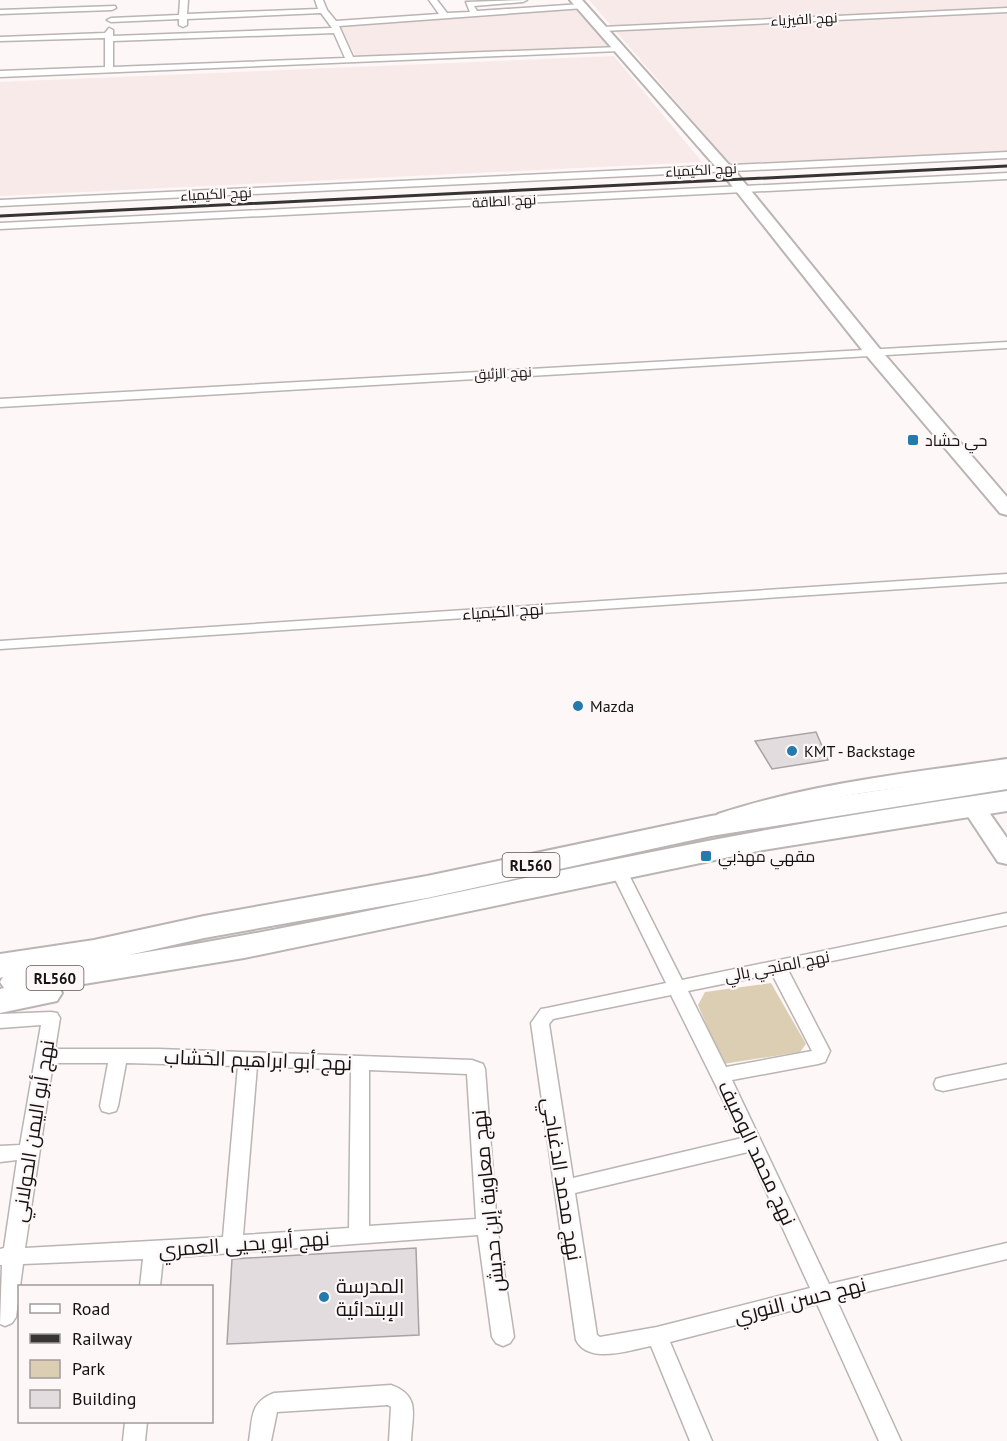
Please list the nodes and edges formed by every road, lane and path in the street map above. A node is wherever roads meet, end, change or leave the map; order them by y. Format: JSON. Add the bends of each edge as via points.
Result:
{"nodes":[{"id":1,"x":184,"y":0,"type":"edge"},
{"id":2,"x":319,"y":0,"type":"edge"},
{"id":3,"x":325,"y":0,"type":"edge"},
{"id":4,"x":434,"y":0,"type":"edge"},
{"id":5,"x":523,"y":0,"type":"edge"},
{"id":6,"x":536,"y":0,"type":"edge"},
{"id":7,"x":489,"y":1,"type":"edge"},
{"id":8,"x":573,"y":3,"type":"edge"},
{"id":9,"x":112,"y":4,"type":"edge"},
{"id":10,"x":543,"y":9,"type":"junction"},
{"id":11,"x":1007,"y":10,"type":"edge"},
{"id":12,"x":323,"y":11,"type":"junction"},
{"id":13,"x":0,"y":12,"type":"edge"},
{"id":14,"x":475,"y":14,"type":"junction"},
{"id":15,"x":445,"y":16,"type":"junction"},
{"id":16,"x":184,"y":17,"type":"junction"},
{"id":17,"x":111,"y":20,"type":"junction"},
{"id":18,"x":335,"y":27,"type":"junction"},
{"id":19,"x":602,"y":29,"type":"junction"},
{"id":20,"x":108,"y":37,"type":"junction"},
{"id":21,"x":180,"y":37,"type":"junction"},
{"id":22,"x":1,"y":39,"type":"edge"},
{"id":23,"x":0,"y":49,"type":"edge"},
{"id":24,"x":619,"y":49,"type":"junction"},
{"id":25,"x":351,"y":60,"type":"junction"},
{"id":26,"x":109,"y":70,"type":"junction"},
{"id":27,"x":0,"y":74,"type":"edge"},
{"id":28,"x":1007,"y":155,"type":"edge"},
{"id":29,"x":725,"y":169,"type":"junction"},
{"id":30,"x":1007,"y":176,"type":"edge"},
{"id":31,"x":742,"y":189,"type":"junction"},
{"id":32,"x":0,"y":203,"type":"edge"},
{"id":33,"x":0,"y":226,"type":"edge"},
{"id":34,"x":1007,"y":345,"type":"edge"},
{"id":35,"x":873,"y":352,"type":"junction"},
{"id":36,"x":0,"y":403,"type":"edge"},
{"id":37,"x":1007,"y":509,"type":"edge"},
{"id":38,"x":1007,"y":578,"type":"edge"},
{"id":39,"x":0,"y":645,"type":"edge"},
{"id":40,"x":1007,"y":766,"type":"edge"},
{"id":41,"x":1007,"y":780,"type":"edge"},
{"id":42,"x":1007,"y":801,"type":"edge"},
{"id":43,"x":973,"y":806,"type":"junction"},
{"id":44,"x":711,"y":826,"type":"junction"},
{"id":45,"x":1007,"y":856,"type":"edge"},
{"id":46,"x":618,"y":869,"type":"junction"},
{"id":47,"x":1007,"y":919,"type":"edge"},
{"id":48,"x":158,"y":937,"type":"junction"},
{"id":49,"x":0,"y":951,"type":"edge"},
{"id":50,"x":215,"y":954,"type":"junction"},
{"id":51,"x":0,"y":966,"type":"edge"},
{"id":52,"x":777,"y":966,"type":"junction"},
{"id":53,"x":0,"y":984,"type":"edge"},
{"id":54,"x":677,"y":986,"type":"junction"},
{"id":55,"x":0,"y":1001,"type":"edge"},
{"id":56,"x":547,"y":1014,"type":"joint"},
{"id":57,"x":0,"y":1021,"type":"edge"},
{"id":58,"x":43,"y":1056,"type":"junction"},
{"id":59,"x":118,"y":1056,"type":"junction"},
{"id":60,"x":248,"y":1060,"type":"junction"},
{"id":61,"x":360,"y":1064,"type":"junction"},
{"id":62,"x":472,"y":1067,"type":"joint"},
{"id":63,"x":1007,"y":1071,"type":"edge"},
{"id":64,"x":720,"y":1075,"type":"junction"},
{"id":65,"x":943,"y":1084,"type":"dead end"},
{"id":66,"x":109,"y":1106,"type":"dead end"},
{"id":67,"x":754,"y":1143,"type":"junction"},
{"id":68,"x":28,"y":1152,"type":"junction"},
{"id":69,"x":0,"y":1154,"type":"edge"},
{"id":70,"x":563,"y":1188,"type":"junction"},
{"id":71,"x":487,"y":1226,"type":"junction"},
{"id":72,"x":359,"y":1236,"type":"junction"},
{"id":73,"x":232,"y":1245,"type":"junction"},
{"id":74,"x":154,"y":1250,"type":"junction"},
{"id":75,"x":1007,"y":1251,"type":"edge"},
{"id":76,"x":7,"y":1256,"type":"edge"},
{"id":77,"x":150,"y":1285,"type":"edge"},
{"id":78,"x":821,"y":1294,"type":"junction"},
{"id":79,"x":5,"y":1317,"type":"dead end"},
{"id":80,"x":657,"y":1336,"type":"junction"},
{"id":81,"x":503,"y":1337,"type":"dead end"},
{"id":82,"x":592,"y":1344,"type":"joint"},
{"id":83,"x":136,"y":1423,"type":"edge"},
{"id":84,"x":134,"y":1441,"type":"edge"},
{"id":85,"x":260,"y":1441,"type":"edge"},
{"id":86,"x":400,"y":1441,"type":"edge"},
{"id":87,"x":701,"y":1441,"type":"edge"},
{"id":88,"x":890,"y":1441,"type":"edge"}],
"edges":[{"from":1,"to":16,"type":"street"},
{"from":2,"to":3,"type":"street"},
{"from":2,"to":12,"type":"street"},
{"from":4,"to":15,"type":"street"},
{"from":5,"to":7,"type":"street"},
{"from":6,"to":10,"type":"street"},
{"from":7,"to":14,"type":"street","via":[[469,4]]},
{"from":8,"to":10,"type":"street"},
{"from":8,"to":19,"type":"street"},
{"from":9,"to":13,"type":"street"},
{"from":9,"to":17,"type":"street"},
{"from":10,"to":14,"type":"street"},
{"from":11,"to":19,"type":"street","name":"نهج الفيزياء"},
{"from":12,"to":16,"type":"street"},
{"from":12,"to":18,"type":"street"},
{"from":14,"to":15,"type":"street"},
{"from":15,"to":18,"type":"street"},
{"from":16,"to":17,"type":"street"},
{"from":16,"to":21,"type":"street"},
{"from":17,"to":20,"type":"street"},
{"from":18,"to":21,"type":"street"},
{"from":18,"to":25,"type":"street"},
{"from":19,"to":24,"type":"street"},
{"from":20,"to":21,"type":"street"},
{"from":20,"to":22,"type":"street"},
{"from":20,"to":26,"type":"street"},
{"from":22,"to":23,"type":"street"},
{"from":24,"to":25,"type":"street"},
{"from":24,"to":29,"type":"street"},
{"from":25,"to":26,"type":"street"},
{"from":26,"to":27,"type":"street"},
{"from":28,"to":29,"type":"street","name":"نهج الكيمياء"},
{"from":29,"to":31,"type":"street"},
{"from":29,"to":32,"type":"street","name":"نهج الكيمياء"},
{"from":30,"to":31,"type":"street","name":"نهج الطاقة"},
{"from":31,"to":33,"type":"street","name":"نهج الطاقة"},
{"from":31,"to":35,"type":"street"},
{"from":34,"to":35,"type":"street","name":"نهج الزئبق"},
{"from":35,"to":36,"type":"street","name":"نهج الزئبق"},
{"from":35,"to":37,"type":"street"},
{"from":38,"to":39,"type":"street","name":"نهج الكيمياء"},
{"from":40,"to":44,"type":"street","via":[[813,795],[732,816]]},
{"from":41,"to":44,"type":"highway","number":"RL560"},
{"from":42,"to":43,"type":"highway","number":"RL560"},
{"from":43,"to":45,"type":"street"},
{"from":43,"to":46,"type":"highway","number":"RL560"},
{"from":44,"to":48,"type":"highway","number":"RL560","via":[[428,887]]},
{"from":46,"to":50,"type":"highway","number":"RL560"},
{"from":46,"to":54,"type":"street","name":"نهج محمد الوصيف"},
{"from":47,"to":52,"type":"street","name":"نهج المنجي بالي"},
{"from":48,"to":49,"type":"highway"},
{"from":48,"to":51,"type":"highway","number":"RL560"},
{"from":50,"to":53,"type":"highway","number":"RL560"},
{"from":50,"to":55,"type":"highway","via":[[154,975]]},
{"from":52,"to":54,"type":"street","name":"نهج المنجي بالي"},
{"from":52,"to":64,"type":"street","via":[[821,1054]]},
{"from":54,"to":56,"type":"street","name":"نهج المنجي بالي"},
{"from":54,"to":64,"type":"street","name":"نهج محمد الوصيف"},
{"from":56,"to":70,"type":"street","name":"نهج محمد الدغباجي","via":[[540,1023]]},
{"from":57,"to":58,"type":"street","name":"نهج أبو اليمن الحولاني","via":[[51,1018]]},
{"from":58,"to":59,"type":"street","name":"نهج أبو ابراهيم الخشاب"},
{"from":58,"to":68,"type":"street","name":"نهج أبو اليمن الحولاني"},
{"from":59,"to":60,"type":"street","name":"نهج أبو ابراهيم الخشاب"},
{"from":59,"to":66,"type":"street"},
{"from":60,"to":61,"type":"street","name":"نهج أبو ابراهيم الخشاب"},
{"from":60,"to":73,"type":"street"},
{"from":61,"to":62,"type":"street","name":"نهج أبو ابراهيم الخشاب"},
{"from":61,"to":72,"type":"street"},
{"from":62,"to":71,"type":"street","name":"نهج معاوية إبن حديش","via":[[476,1069]]},
{"from":63,"to":65,"type":"street"},
{"from":64,"to":67,"type":"street","name":"نهج محمد الوصيف"},
{"from":67,"to":70,"type":"street"},
{"from":67,"to":78,"type":"street","name":"نهج محمد الوصيف"},
{"from":68,"to":69,"type":"street"},
{"from":68,"to":76,"type":"street","name":"نهج أبو اليمن الحولاني"},
{"from":70,"to":82,"type":"street","name":"نهج محمد الدغباجي","via":[[587,1340]]},
{"from":71,"to":72,"type":"street","name":"نهج أبو يحيى العمري"},
{"from":71,"to":81,"type":"street","name":"نهج معاوية إبن حديش"},
{"from":72,"to":73,"type":"street","name":"نهج أبو يحيى العمري"},
{"from":73,"to":74,"type":"street","name":"نهج أبو يحيى العمري"},
{"from":74,"to":76,"type":"street","name":"نهج أبو يحيى العمري"},
{"from":74,"to":77,"type":"street"},
{"from":75,"to":78,"type":"street","name":"نهج حسن النوري"},
{"from":76,"to":79,"type":"street","name":"نهج أبو اليمن الحولاني"},
{"from":78,"to":80,"type":"street","name":"نهج حسن النوري"},
{"from":78,"to":88,"type":"street","name":"نهج محمد الوصيف"},
{"from":80,"to":82,"type":"street","name":"نهج حسن النوري"},
{"from":80,"to":87,"type":"street"},
{"from":83,"to":84,"type":"street"},
{"from":85,"to":86,"type":"street","via":[[265,1408],[274,1403],[391,1395],[402,1402]]}]}
